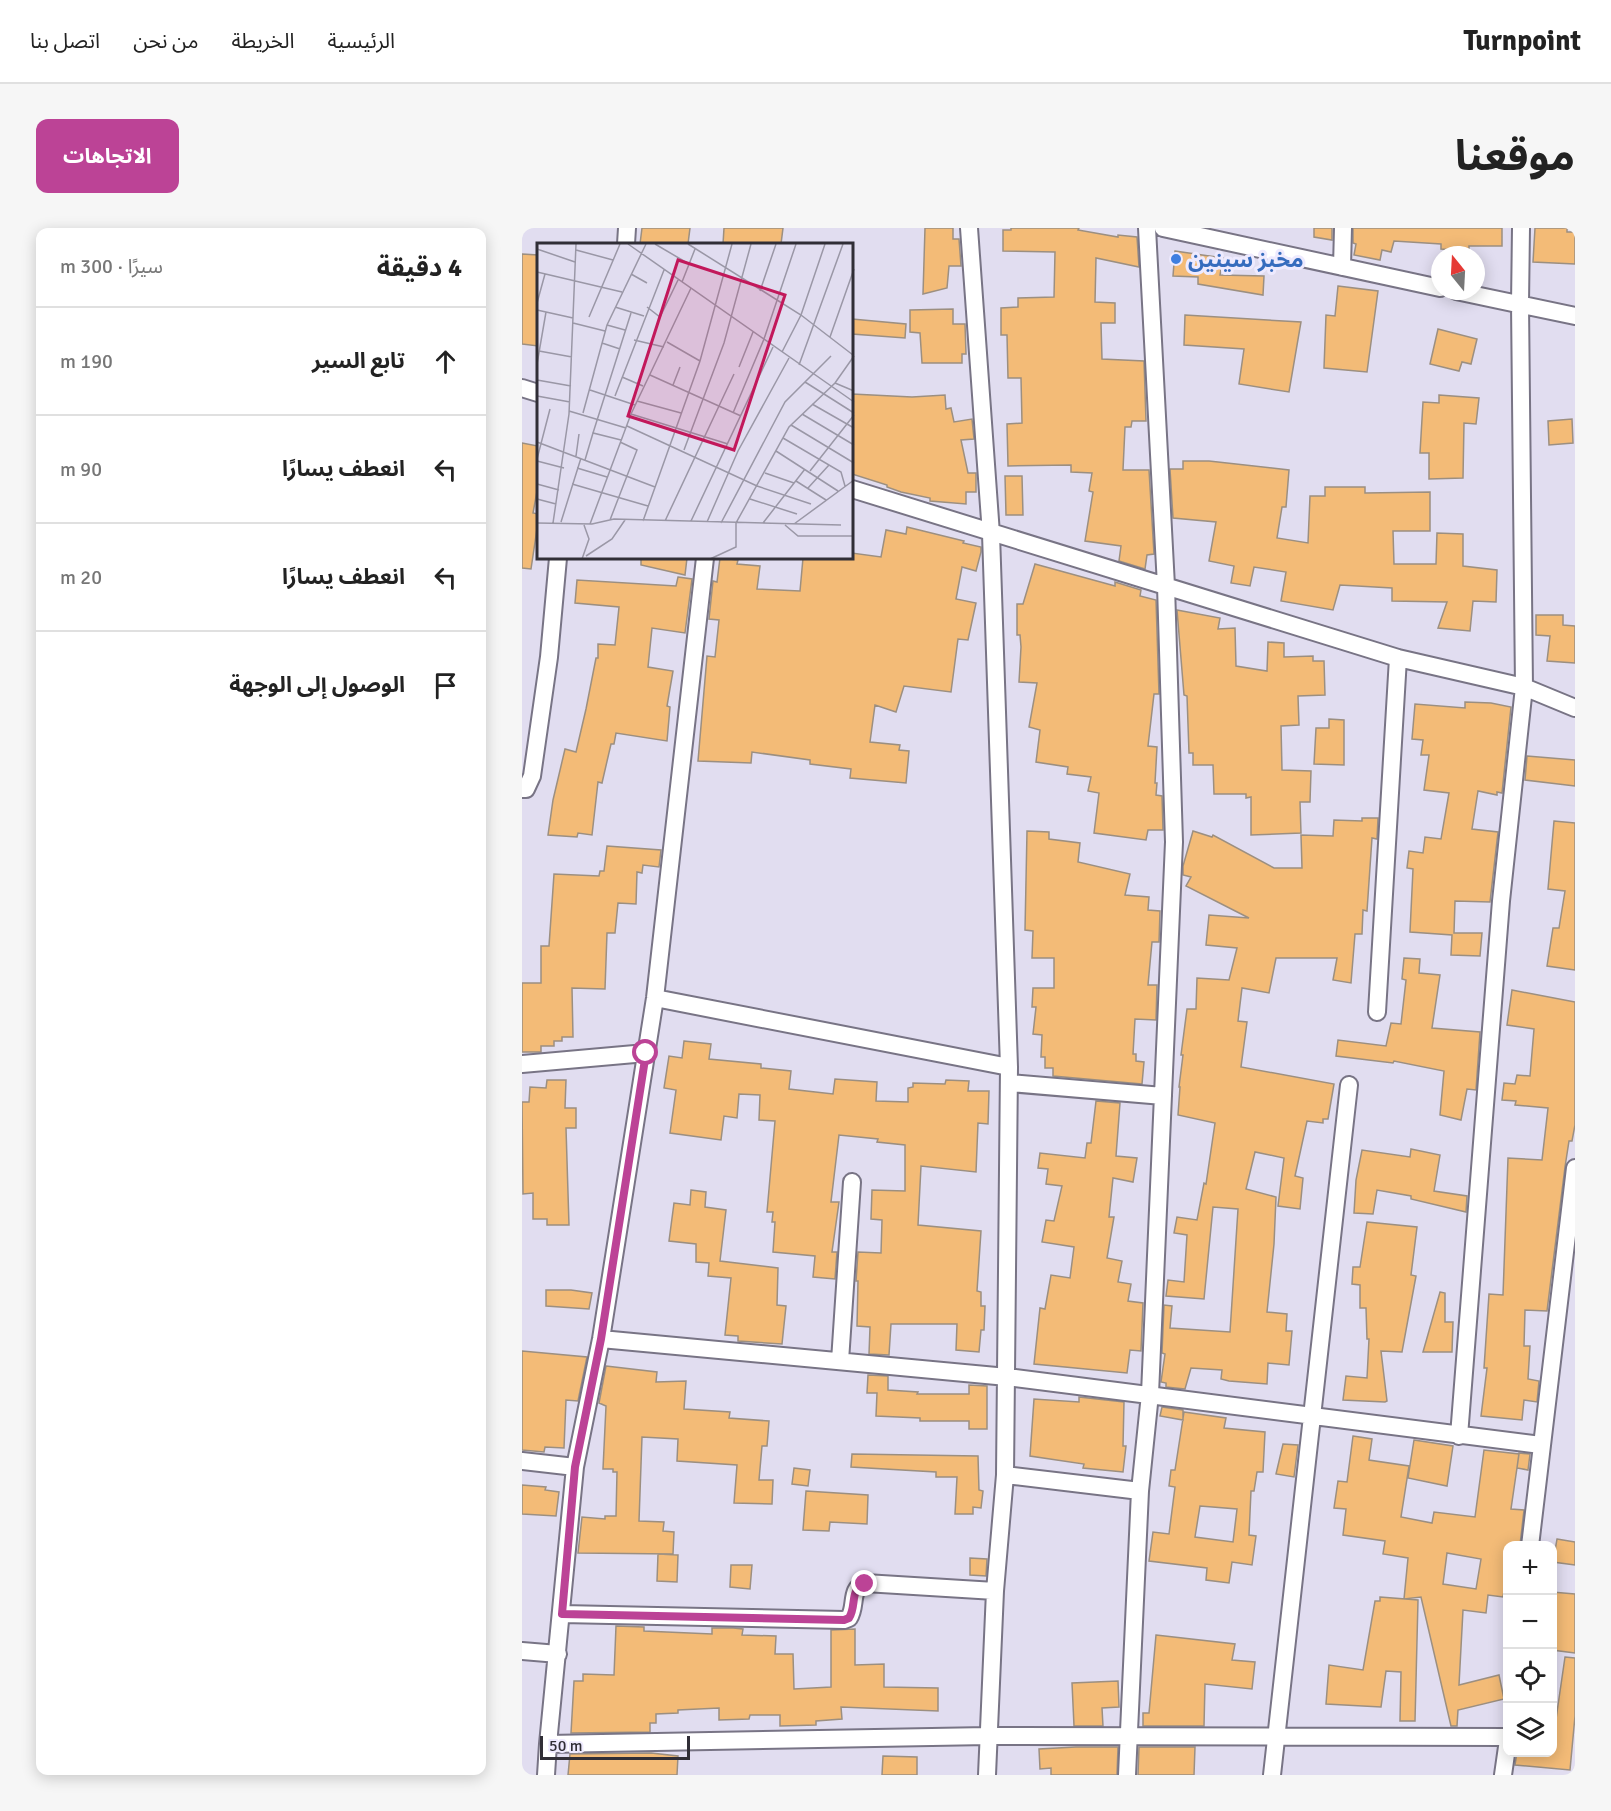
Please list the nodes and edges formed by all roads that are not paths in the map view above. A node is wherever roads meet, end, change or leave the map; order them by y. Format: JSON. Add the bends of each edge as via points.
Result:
{"nodes":[{"id":1,"x":969,"y":228,"type":"edge"},
{"id":2,"x":1147,"y":228,"type":"edge"},
{"id":3,"x":1163,"y":228,"type":"edge"},
{"id":4,"x":1343,"y":228,"type":"edge"},
{"id":5,"x":1521,"y":228,"type":"edge"},
{"id":6,"x":1342,"y":267,"type":"junction"},
{"id":7,"x":1431,"y":286,"type":"edge"},
{"id":8,"x":1485,"y":297,"type":"edge"},
{"id":9,"x":1520,"y":304,"type":"junction"},
{"id":10,"x":1575,"y":316,"type":"edge"},
{"id":11,"x":522,"y":388,"type":"edge"},
{"id":12,"x":537,"y":393,"type":"edge"},
{"id":13,"x":854,"y":490,"type":"edge"},
{"id":14,"x":991,"y":534,"type":"junction"},
{"id":15,"x":558,"y":560,"type":"edge"},
{"id":16,"x":705,"y":560,"type":"edge"},
{"id":17,"x":1166,"y":586,"type":"junction"},
{"id":18,"x":1398,"y":658,"type":"junction"},
{"id":19,"x":1524,"y":687,"type":"junction"},
{"id":20,"x":1575,"y":708,"type":"edge"},
{"id":21,"x":522,"y":789,"type":"edge"},
{"id":22,"x":655,"y":998,"type":"junction"},
{"id":23,"x":1377,"y":1012,"type":"dead end"},
{"id":24,"x":646,"y":1053,"type":"junction"},
{"id":25,"x":522,"y":1064,"type":"edge"},
{"id":26,"x":1009,"y":1075,"type":"junction"},
{"id":27,"x":1349,"y":1085,"type":"dead end"},
{"id":28,"x":1163,"y":1096,"type":"junction"},
{"id":29,"x":1575,"y":1168,"type":"edge"},
{"id":30,"x":852,"y":1182,"type":"dead end"},
{"id":31,"x":601,"y":1339,"type":"junction"},
{"id":32,"x":840,"y":1361,"type":"junction"},
{"id":33,"x":1007,"y":1377,"type":"junction"},
{"id":34,"x":1150,"y":1394,"type":"junction"},
{"id":35,"x":1313,"y":1417,"type":"junction"},
{"id":36,"x":1459,"y":1436,"type":"junction"},
{"id":37,"x":1541,"y":1445,"type":"junction"},
{"id":38,"x":522,"y":1461,"type":"edge"},
{"id":39,"x":575,"y":1467,"type":"junction"},
{"id":40,"x":1005,"y":1475,"type":"junction"},
{"id":41,"x":1140,"y":1491,"type":"junction"},
{"id":42,"x":1530,"y":1541,"type":"edge"},
{"id":43,"x":995,"y":1591,"type":"junction"},
{"id":44,"x":562,"y":1614,"type":"junction"},
{"id":45,"x":522,"y":1651,"type":"edge"},
{"id":46,"x":558,"y":1654,"type":"junction"},
{"id":47,"x":988,"y":1736,"type":"junction"},
{"id":48,"x":1277,"y":1736,"type":"junction"},
{"id":49,"x":1129,"y":1737,"type":"junction"},
{"id":50,"x":1503,"y":1739,"type":"edge"},
{"id":51,"x":548,"y":1744,"type":"junction"},
{"id":52,"x":1506,"y":1757,"type":"edge"},
{"id":53,"x":546,"y":1775,"type":"edge"},
{"id":54,"x":987,"y":1775,"type":"edge"},
{"id":55,"x":1127,"y":1775,"type":"edge"},
{"id":56,"x":1272,"y":1775,"type":"edge"},
{"id":57,"x":1503,"y":1775,"type":"edge"}],
"edges":[{"from":1,"to":14,"type":"street"},
{"from":2,"to":17,"type":"street"},
{"from":3,"to":6,"type":"street"},
{"from":4,"to":6,"type":"street"},
{"from":5,"to":9,"type":"street"},
{"from":6,"to":7,"type":"street"},
{"from":8,"to":9,"type":"street"},
{"from":9,"to":10,"type":"street"},
{"from":9,"to":19,"type":"street"},
{"from":11,"to":12,"type":"street"},
{"from":13,"to":14,"type":"street"},
{"from":14,"to":17,"type":"street"},
{"from":14,"to":26,"type":"street"},
{"from":15,"to":21,"type":"street","via":[[532,776],[526,789]]},
{"from":16,"to":22,"type":"street"},
{"from":17,"to":18,"type":"street"},
{"from":17,"to":28,"type":"street","via":[[1174,842]]},
{"from":18,"to":19,"type":"street"},
{"from":18,"to":23,"type":"street"},
{"from":19,"to":20,"type":"street"},
{"from":19,"to":36,"type":"street","via":[[1501,901]]},
{"from":22,"to":24,"type":"street"},
{"from":22,"to":26,"type":"street"},
{"from":24,"to":25,"type":"street"},
{"from":24,"to":31,"type":"street"},
{"from":26,"to":28,"type":"street"},
{"from":26,"to":33,"type":"street"},
{"from":27,"to":35,"type":"street"},
{"from":28,"to":34,"type":"street"},
{"from":29,"to":37,"type":"street"},
{"from":30,"to":32,"type":"street"},
{"from":31,"to":32,"type":"street"},
{"from":31,"to":39,"type":"street"},
{"from":32,"to":33,"type":"street"},
{"from":33,"to":34,"type":"street"},
{"from":33,"to":40,"type":"street"},
{"from":34,"to":35,"type":"street"},
{"from":34,"to":41,"type":"street"},
{"from":35,"to":36,"type":"street"},
{"from":35,"to":48,"type":"street"},
{"from":36,"to":37,"type":"street"},
{"from":37,"to":42,"type":"street"},
{"from":38,"to":39,"type":"street"},
{"from":39,"to":44,"type":"street"},
{"from":40,"to":41,"type":"street"},
{"from":40,"to":43,"type":"street"},
{"from":41,"to":49,"type":"street"},
{"from":43,"to":44,"type":"street","via":[[865,1584],[856,1589],[852,1614],[844,1620]]},
{"from":43,"to":47,"type":"street"},
{"from":44,"to":46,"type":"street"},
{"from":45,"to":46,"type":"street"},
{"from":46,"to":51,"type":"street"},
{"from":47,"to":49,"type":"street"},
{"from":47,"to":51,"type":"street"},
{"from":47,"to":54,"type":"street"},
{"from":48,"to":49,"type":"street"},
{"from":48,"to":50,"type":"street"},
{"from":48,"to":56,"type":"street"},
{"from":49,"to":55,"type":"street"},
{"from":51,"to":53,"type":"street"},
{"from":52,"to":57,"type":"street"}]}
